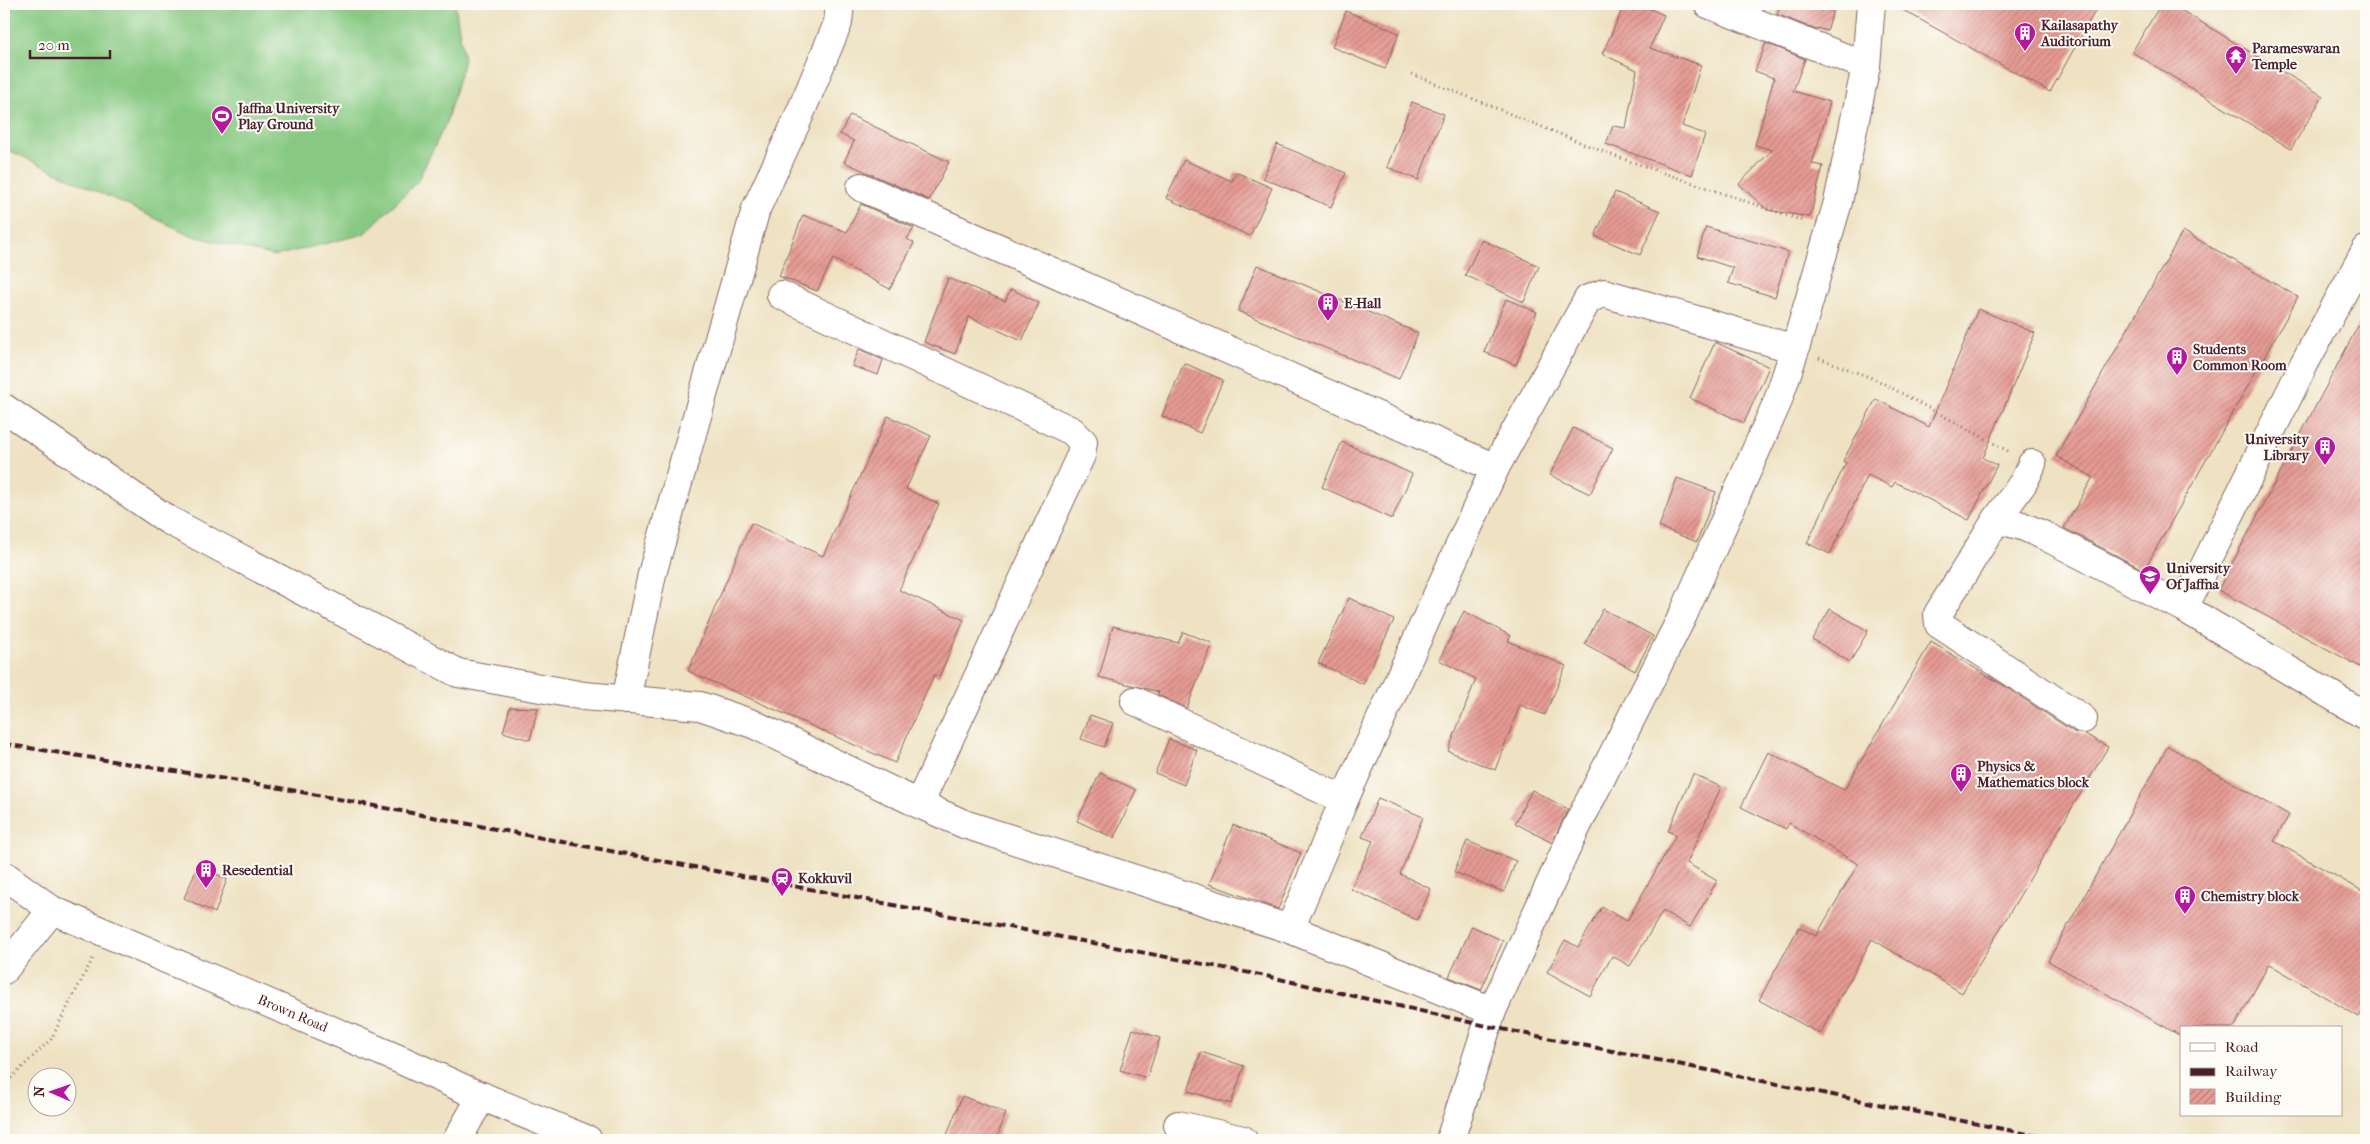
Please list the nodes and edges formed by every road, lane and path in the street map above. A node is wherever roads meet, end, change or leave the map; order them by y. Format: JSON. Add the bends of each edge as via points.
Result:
{"nodes":[{"id":1,"x":840,"y":4,"type":"edge"},
{"id":2,"x":1708,"y":4,"type":"edge"},
{"id":3,"x":1871,"y":4,"type":"edge"},
{"id":4,"x":1866,"y":66,"type":"junction"},
{"id":5,"x":1412,"y":74,"type":"dead end"},
{"id":6,"x":861,"y":187,"type":"dead end"},
{"id":7,"x":1830,"y":230,"type":"junction"},
{"id":8,"x":2366,"y":250,"type":"edge"},
{"id":9,"x":781,"y":295,"type":"dead end"},
{"id":10,"x":1795,"y":349,"type":"junction"},
{"id":11,"x":4,"y":408,"type":"edge"},
{"id":12,"x":2032,"y":464,"type":"joint"},
{"id":13,"x":1495,"y":468,"type":"junction"},
{"id":14,"x":1997,"y":519,"type":"junction"},
{"id":15,"x":2184,"y":608,"type":"junction"},
{"id":16,"x":626,"y":700,"type":"junction"},
{"id":17,"x":1135,"y":701,"type":"dead end"},
{"id":18,"x":2366,"y":716,"type":"edge"},
{"id":19,"x":2083,"y":719,"type":"dead end"},
{"id":20,"x":1344,"y":800,"type":"junction"},
{"id":21,"x":919,"y":804,"type":"junction"},
{"id":22,"x":4,"y":875,"type":"edge"},
{"id":23,"x":52,"y":910,"type":"junction"},
{"id":24,"x":1290,"y":929,"type":"junction"},
{"id":25,"x":105,"y":933,"type":"junction"},
{"id":26,"x":4,"y":970,"type":"edge"},
{"id":27,"x":1492,"y":1011,"type":"junction"},
{"id":28,"x":4,"y":1085,"type":"edge"},
{"id":29,"x":482,"y":1096,"type":"junction"},
{"id":30,"x":1178,"y":1125,"type":"dead end"},
{"id":31,"x":457,"y":1140,"type":"edge"},
{"id":32,"x":588,"y":1140,"type":"edge"},
{"id":33,"x":1243,"y":1140,"type":"edge"},
{"id":34,"x":1450,"y":1140,"type":"edge"}],
"edges":[{"from":1,"to":16,"type":"street","via":[[838,23],[756,209],[652,574]]},
{"from":2,"to":4,"type":"street"},
{"from":3,"to":4,"type":"street"},
{"from":4,"to":7,"type":"street"},
{"from":5,"to":7,"type":"path","via":[[1609,154]]},
{"from":6,"to":13,"type":"street"},
{"from":7,"to":10,"type":"street"},
{"from":8,"to":15,"type":"street","via":[[2304,364]]},
{"from":9,"to":21,"type":"street","via":[[1072,431],[1083,442],[1081,455]]},
{"from":10,"to":12,"type":"path","via":[[1877,380]]},
{"from":10,"to":13,"type":"street","via":[[1604,293],[1588,299]]},
{"from":10,"to":27,"type":"street","via":[[1777,402],[1683,615],[1572,836]]},
{"from":11,"to":16,"type":"street","via":[[168,520],[458,673],[584,696]]},
{"from":12,"to":14,"type":"street"},
{"from":13,"to":20,"type":"street"},
{"from":14,"to":15,"type":"street","via":[[2045,536]]},
{"from":14,"to":19,"type":"street","via":[[1938,614],[1938,624]]},
{"from":15,"to":18,"type":"street"},
{"from":16,"to":21,"type":"street","via":[[700,706],[753,724]]},
{"from":17,"to":20,"type":"street"},
{"from":20,"to":24,"type":"street"},
{"from":21,"to":24,"type":"street","via":[[964,824]]},
{"from":22,"to":23,"type":"street","name":"Brown Road"},
{"from":23,"to":25,"type":"street","name":"Brown Road"},
{"from":23,"to":26,"type":"street"},
{"from":24,"to":27,"type":"street"},
{"from":25,"to":28,"type":"path","via":[[51,1039]]},
{"from":25,"to":29,"type":"street","name":"Brown Road"},
{"from":27,"to":34,"type":"street"},
{"from":29,"to":31,"type":"street"},
{"from":29,"to":32,"type":"street","name":"Brown Road"},
{"from":30,"to":33,"type":"street"}]}
